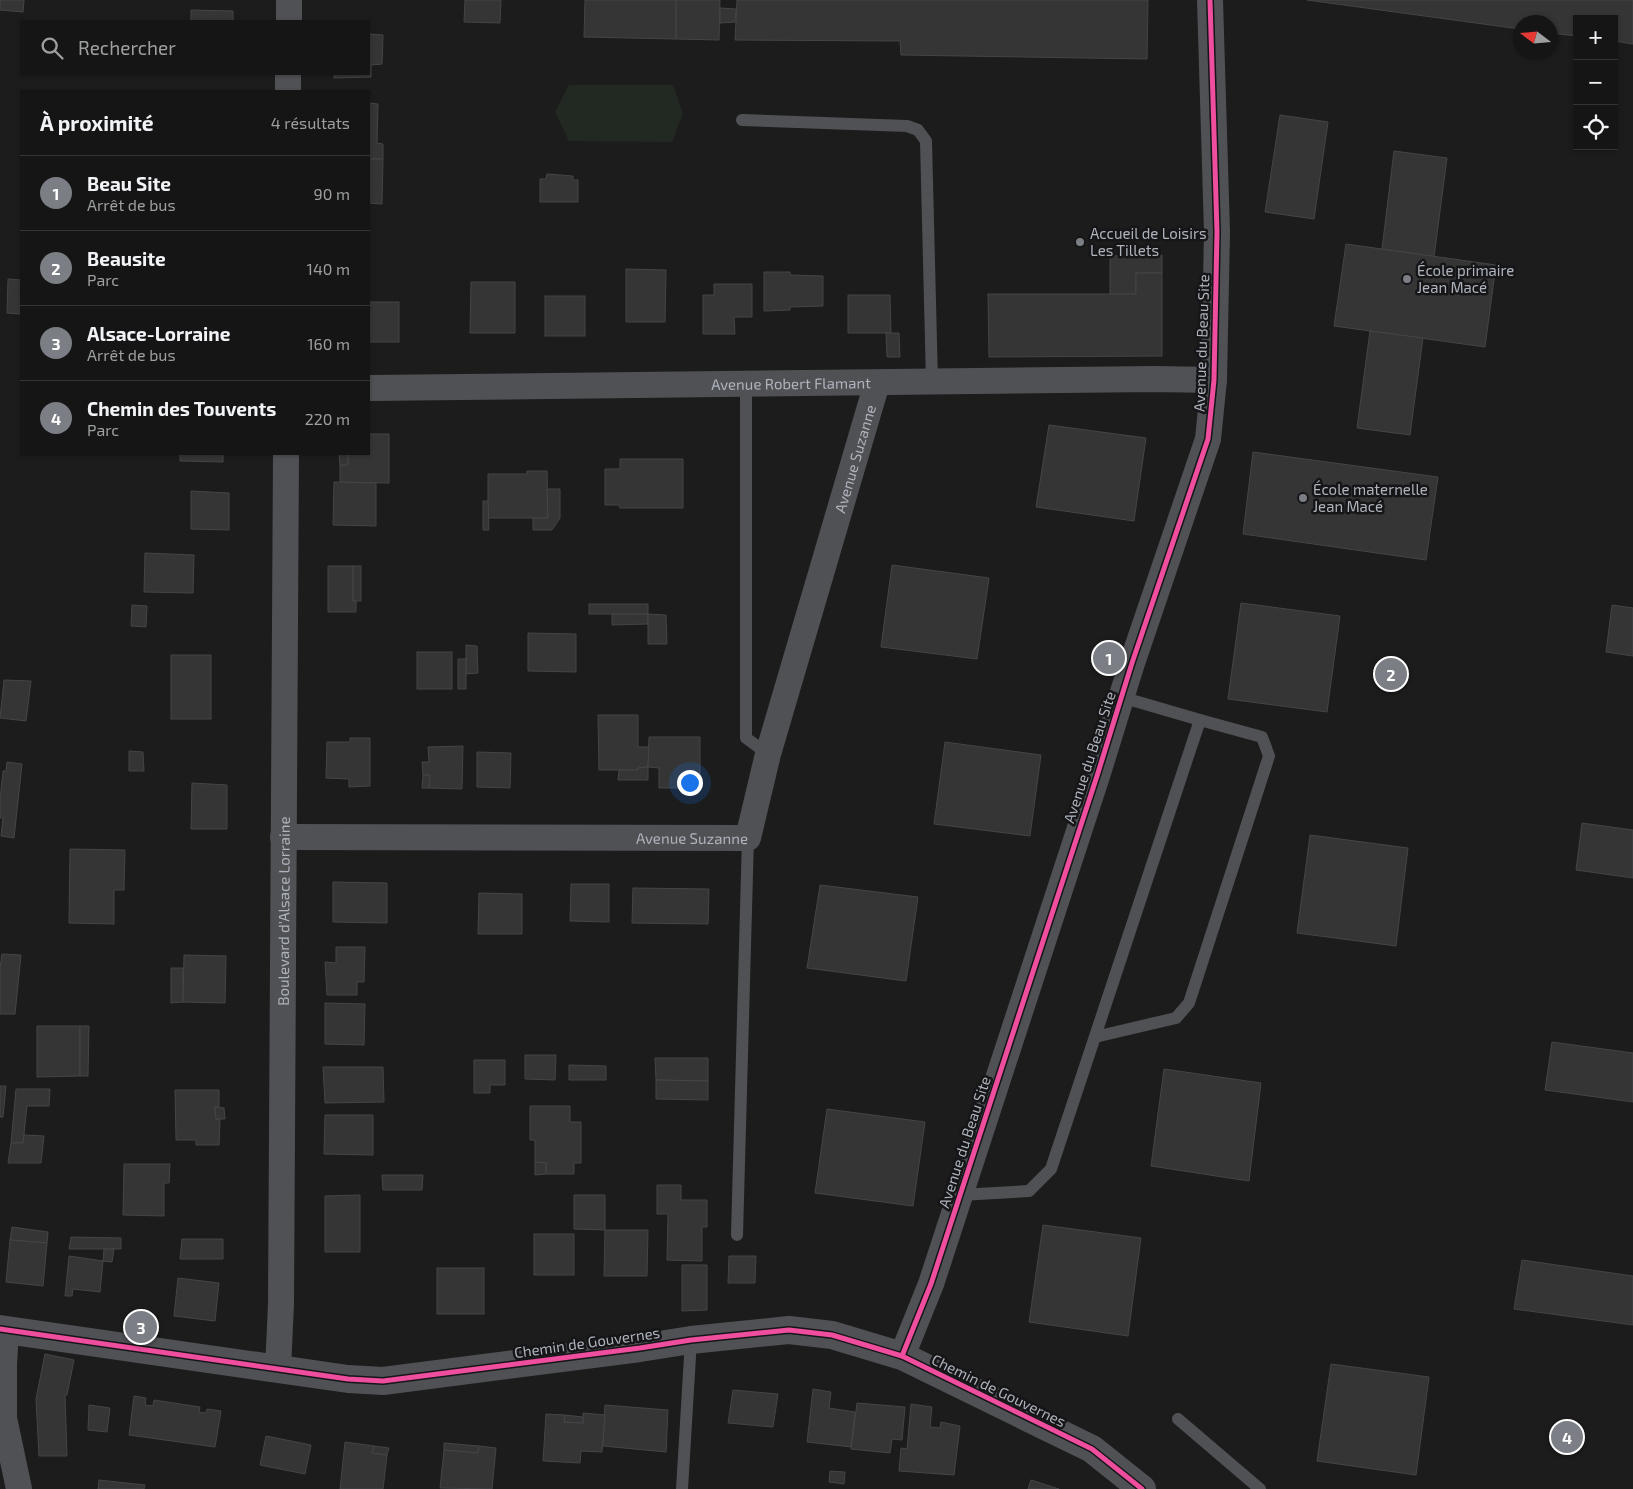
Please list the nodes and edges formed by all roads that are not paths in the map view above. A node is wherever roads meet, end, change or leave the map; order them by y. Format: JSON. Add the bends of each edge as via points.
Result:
{"nodes":[{"id":1,"x":289,"y":0,"type":"edge"},
{"id":2,"x":1210,"y":0,"type":"edge"},
{"id":3,"x":289,"y":20,"type":"edge"},
{"id":4,"x":288,"y":75,"type":"edge"},
{"id":5,"x":288,"y":90,"type":"edge"},
{"id":6,"x":742,"y":120,"type":"dead end"},
{"id":7,"x":1214,"y":380,"type":"junction"},
{"id":8,"x":932,"y":382,"type":"junction"},
{"id":9,"x":877,"y":383,"type":"junction"},
{"id":10,"x":746,"y":384,"type":"junction"},
{"id":11,"x":370,"y":388,"type":"edge"},
{"id":12,"x":286,"y":455,"type":"edge"},
{"id":13,"x":1121,"y":696,"type":"junction"},
{"id":14,"x":1200,"y":720,"type":"junction"},
{"id":15,"x":768,"y":754,"type":"junction"},
{"id":16,"x":283,"y":837,"type":"junction"},
{"id":17,"x":748,"y":838,"type":"junction"},
{"id":18,"x":1095,"y":1037,"type":"junction"},
{"id":19,"x":960,"y":1194,"type":"junction"},
{"id":20,"x":737,"y":1235,"type":"dead end"},
{"id":21,"x":3,"y":1330,"type":"edge"},
{"id":22,"x":691,"y":1340,"type":"junction"},
{"id":23,"x":902,"y":1356,"type":"junction"},
{"id":24,"x":278,"y":1369,"type":"junction"},
{"id":25,"x":1178,"y":1419,"type":"dead end"},
{"id":26,"x":19,"y":1489,"type":"edge"},
{"id":27,"x":682,"y":1489,"type":"edge"},
{"id":28,"x":1142,"y":1489,"type":"edge"},
{"id":29,"x":1260,"y":1489,"type":"edge"}],
"edges":[{"from":1,"to":3,"type":"street"},
{"from":2,"to":7,"type":"street","name":"Avenue du Beau Site","via":[[1216,232]]},
{"from":4,"to":5,"type":"street"},
{"from":6,"to":8,"type":"lane","via":[[907,126],[918,130],[926,141]]},
{"from":7,"to":8,"type":"street","name":"Avenue Robert Flamant"},
{"from":7,"to":13,"type":"street","name":"Avenue du Beau Site","via":[[1208,439]]},
{"from":8,"to":9,"type":"street","name":"Avenue Robert Flamant"},
{"from":9,"to":10,"type":"street","name":"Avenue Robert Flamant"},
{"from":9,"to":15,"type":"street","name":"Avenue Suzanne"},
{"from":10,"to":11,"type":"street","name":"Avenue Robert Flamant"},
{"from":10,"to":15,"type":"lane","via":[[746,738]]},
{"from":12,"to":16,"type":"street","name":"Boulevard d'Alsace Lorraine"},
{"from":13,"to":14,"type":"lane"},
{"from":13,"to":19,"type":"street","name":"Avenue du Beau Site"},
{"from":14,"to":18,"type":"lane"},
{"from":14,"to":18,"type":"lane","via":[[1262,736],[1269,756],[1189,1003],[1176,1018]]},
{"from":15,"to":17,"type":"street","name":"Avenue Suzanne"},
{"from":16,"to":17,"type":"street","name":"Avenue Suzanne"},
{"from":16,"to":24,"type":"street","name":"Boulevard d'Alsace Lorraine"},
{"from":17,"to":20,"type":"lane"},
{"from":18,"to":19,"type":"lane","via":[[1051,1168],[1029,1192]]},
{"from":19,"to":23,"type":"street","name":"Avenue du Beau Site","via":[[931,1284]]},
{"from":21,"to":24,"type":"street","name":"Chemin de Gouvernes"},
{"from":21,"to":26,"type":"street","via":[[4,1418]]},
{"from":22,"to":23,"type":"street","name":"Chemin de Gouvernes","via":[[789,1330],[832,1335]]},
{"from":22,"to":24,"type":"street","name":"Chemin de Gouvernes","via":[[383,1381]]},
{"from":22,"to":27,"type":"lane"},
{"from":23,"to":28,"type":"street","name":"Chemin de Gouvernes","via":[[1092,1449]]},
{"from":25,"to":29,"type":"lane"}]}
